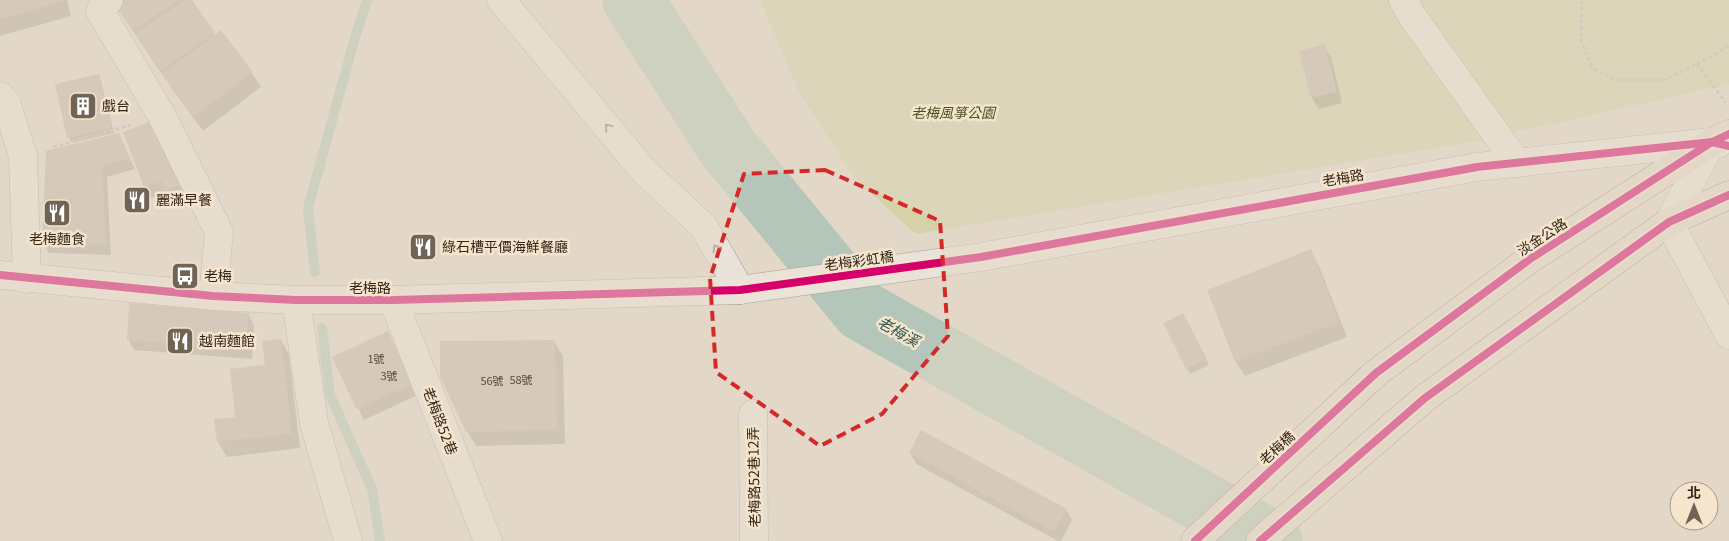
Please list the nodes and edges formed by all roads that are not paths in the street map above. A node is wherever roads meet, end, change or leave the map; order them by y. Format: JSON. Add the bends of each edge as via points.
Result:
{"nodes":[{"id":1,"x":109,"y":0,"type":"edge"},
{"id":2,"x":501,"y":0,"type":"edge"},
{"id":3,"x":1403,"y":0,"type":"edge"},
{"id":4,"x":0,"y":96,"type":"edge"},
{"id":5,"x":1723,"y":141,"type":"edge"},
{"id":6,"x":1517,"y":163,"type":"junction"},
{"id":7,"x":1729,"y":195,"type":"edge"},
{"id":8,"x":1669,"y":222,"type":"junction"},
{"id":9,"x":981,"y":257,"type":"joint"},
{"id":10,"x":0,"y":275,"type":"edge"},
{"id":11,"x":27,"y":279,"type":"junction"},
{"id":12,"x":740,"y":290,"type":"junction"},
{"id":13,"x":213,"y":296,"type":"junction"},
{"id":14,"x":296,"y":300,"type":"junction"},
{"id":15,"x":393,"y":300,"type":"junction"},
{"id":16,"x":1729,"y":335,"type":"edge"},
{"id":17,"x":1376,"y":373,"type":"joint"},
{"id":18,"x":753,"y":414,"type":"dead end"},
{"id":19,"x":348,"y":541,"type":"edge"},
{"id":20,"x":488,"y":541,"type":"edge"},
{"id":21,"x":754,"y":541,"type":"edge"},
{"id":22,"x":1195,"y":541,"type":"edge"},
{"id":23,"x":1260,"y":541,"type":"edge"}],
"edges":[{"from":1,"to":13,"type":"street","via":[[100,11],[162,116],[219,232]]},
{"from":12,"to":2,"type":"street","one_way":true,"via":[[704,227],[644,171]]},
{"from":3,"to":6,"type":"street"},
{"from":4,"to":11,"type":"street","via":[[6,102],[23,156]]},
{"from":5,"to":6,"type":"street","name":"老梅路"},
{"from":5,"to":8,"type":"street"},
{"from":5,"to":17,"type":"main road","name":"淡金公路","via":[[1530,259]]},
{"from":6,"to":9,"type":"street","name":"老梅路","via":[[1477,167]]},
{"from":7,"to":8,"type":"main road"},
{"from":8,"to":16,"type":"street"},
{"from":8,"to":23,"type":"main road","via":[[1425,398]]},
{"from":9,"to":12,"type":"street","name":"老梅彩虹橋"},
{"from":10,"to":11,"type":"street","name":"老梅路"},
{"from":11,"to":13,"type":"street","name":"老梅路"},
{"from":12,"to":15,"type":"street","name":"老梅路"},
{"from":13,"to":14,"type":"street","name":"老梅路"},
{"from":14,"to":15,"type":"street","name":"老梅路"},
{"from":14,"to":19,"type":"street","via":[[314,423]]},
{"from":15,"to":20,"type":"street","name":"老梅路52巷"},
{"from":17,"to":22,"type":"main road","name":"老梅橋"},
{"from":18,"to":21,"type":"street","name":"老梅路52巷12弄"}]}
